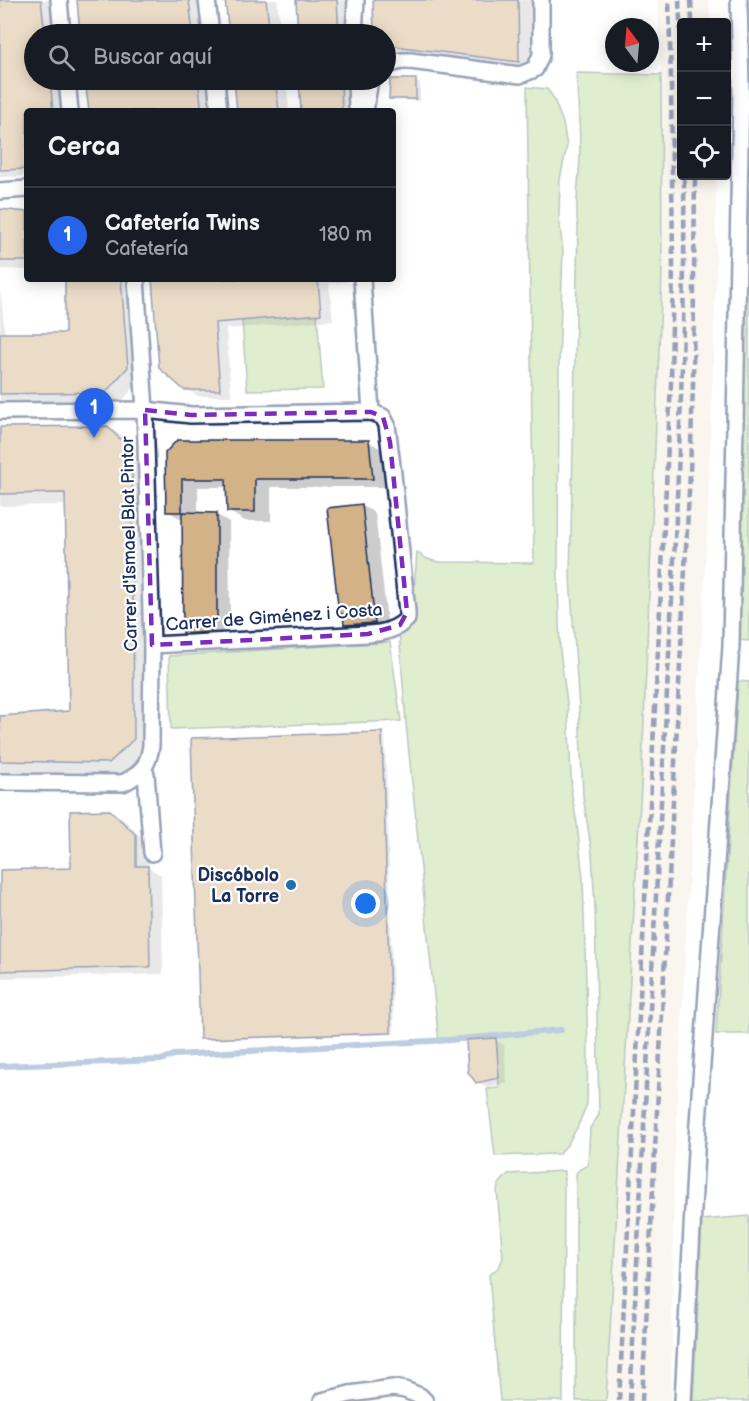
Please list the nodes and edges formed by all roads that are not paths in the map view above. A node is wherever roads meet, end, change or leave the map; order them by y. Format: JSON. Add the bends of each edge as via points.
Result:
{"nodes":[{"id":1,"x":59,"y":0,"type":"edge"},
{"id":2,"x":207,"y":0,"type":"edge"},
{"id":3,"x":356,"y":0,"type":"edge"},
{"id":4,"x":541,"y":0,"type":"edge"},
{"id":5,"x":739,"y":0,"type":"edge"},
{"id":6,"x":61,"y":24,"type":"edge"},
{"id":7,"x":210,"y":24,"type":"edge"},
{"id":8,"x":355,"y":24,"type":"edge"},
{"id":9,"x":396,"y":56,"type":"edge"},
{"id":10,"x":410,"y":61,"type":"junction"},
{"id":11,"x":396,"y":62,"type":"edge"},
{"id":12,"x":68,"y":90,"type":"edge"},
{"id":13,"x":217,"y":90,"type":"edge"},
{"id":14,"x":356,"y":90,"type":"edge"},
{"id":15,"x":368,"y":90,"type":"edge"},
{"id":16,"x":745,"y":92,"type":"edge"},
{"id":17,"x":70,"y":108,"type":"edge"},
{"id":18,"x":219,"y":108,"type":"edge"},
{"id":19,"x":357,"y":108,"type":"edge"},
{"id":20,"x":365,"y":108,"type":"edge"},
{"id":21,"x":24,"y":189,"type":"edge"},
{"id":22,"x":0,"y":190,"type":"edge"},
{"id":23,"x":136,"y":282,"type":"edge"},
{"id":24,"x":362,"y":282,"type":"edge"},
{"id":25,"x":145,"y":410,"type":"junction"},
{"id":26,"x":0,"y":411,"type":"edge"},
{"id":27,"x":371,"y":412,"type":"junction"},
{"id":28,"x":152,"y":645,"type":"junction"},
{"id":29,"x":142,"y":771,"type":"junction"},
{"id":30,"x":0,"y":782,"type":"edge"},
{"id":31,"x":152,"y":853,"type":"dead end"},
{"id":32,"x":322,"y":1401,"type":"edge"},
{"id":33,"x":425,"y":1401,"type":"edge"},
{"id":34,"x":683,"y":1401,"type":"edge"}],
"edges":[{"from":1,"to":6,"type":"street"},
{"from":2,"to":7,"type":"street"},
{"from":3,"to":8,"type":"street"},
{"from":4,"to":10,"type":"street","via":[[541,55],[536,69],[520,75]]},
{"from":5,"to":16,"type":"street"},
{"from":9,"to":10,"type":"street"},
{"from":10,"to":11,"type":"street"},
{"from":12,"to":17,"type":"street"},
{"from":13,"to":18,"type":"street"},
{"from":14,"to":19,"type":"street"},
{"from":15,"to":20,"type":"street"},
{"from":16,"to":34,"type":"street","via":[[731,646]]},
{"from":21,"to":22,"type":"street"},
{"from":23,"to":25,"type":"street","name":"Carrer d'Ismael Blat Pintor"},
{"from":24,"to":27,"type":"street"},
{"from":25,"to":26,"type":"street"},
{"from":25,"to":27,"type":"street","via":[[191,415]]},
{"from":25,"to":28,"type":"street","name":"Carrer d'Ismael Blat Pintor"},
{"from":27,"to":28,"type":"street","name":"Carrer de Giménez i Costa","via":[[382,417],[387,425],[406,619],[392,630],[368,634]]},
{"from":28,"to":29,"type":"street","name":"Carrer d'Ismael Blat Pintor","via":[[151,746]]},
{"from":29,"to":30,"type":"street","via":[[123,783]]},
{"from":29,"to":31,"type":"street","name":"Carrer d'Ismael Blat Pintor","via":[[146,774]]},
{"from":32,"to":33,"type":"street","via":[[393,1388]]}]}
